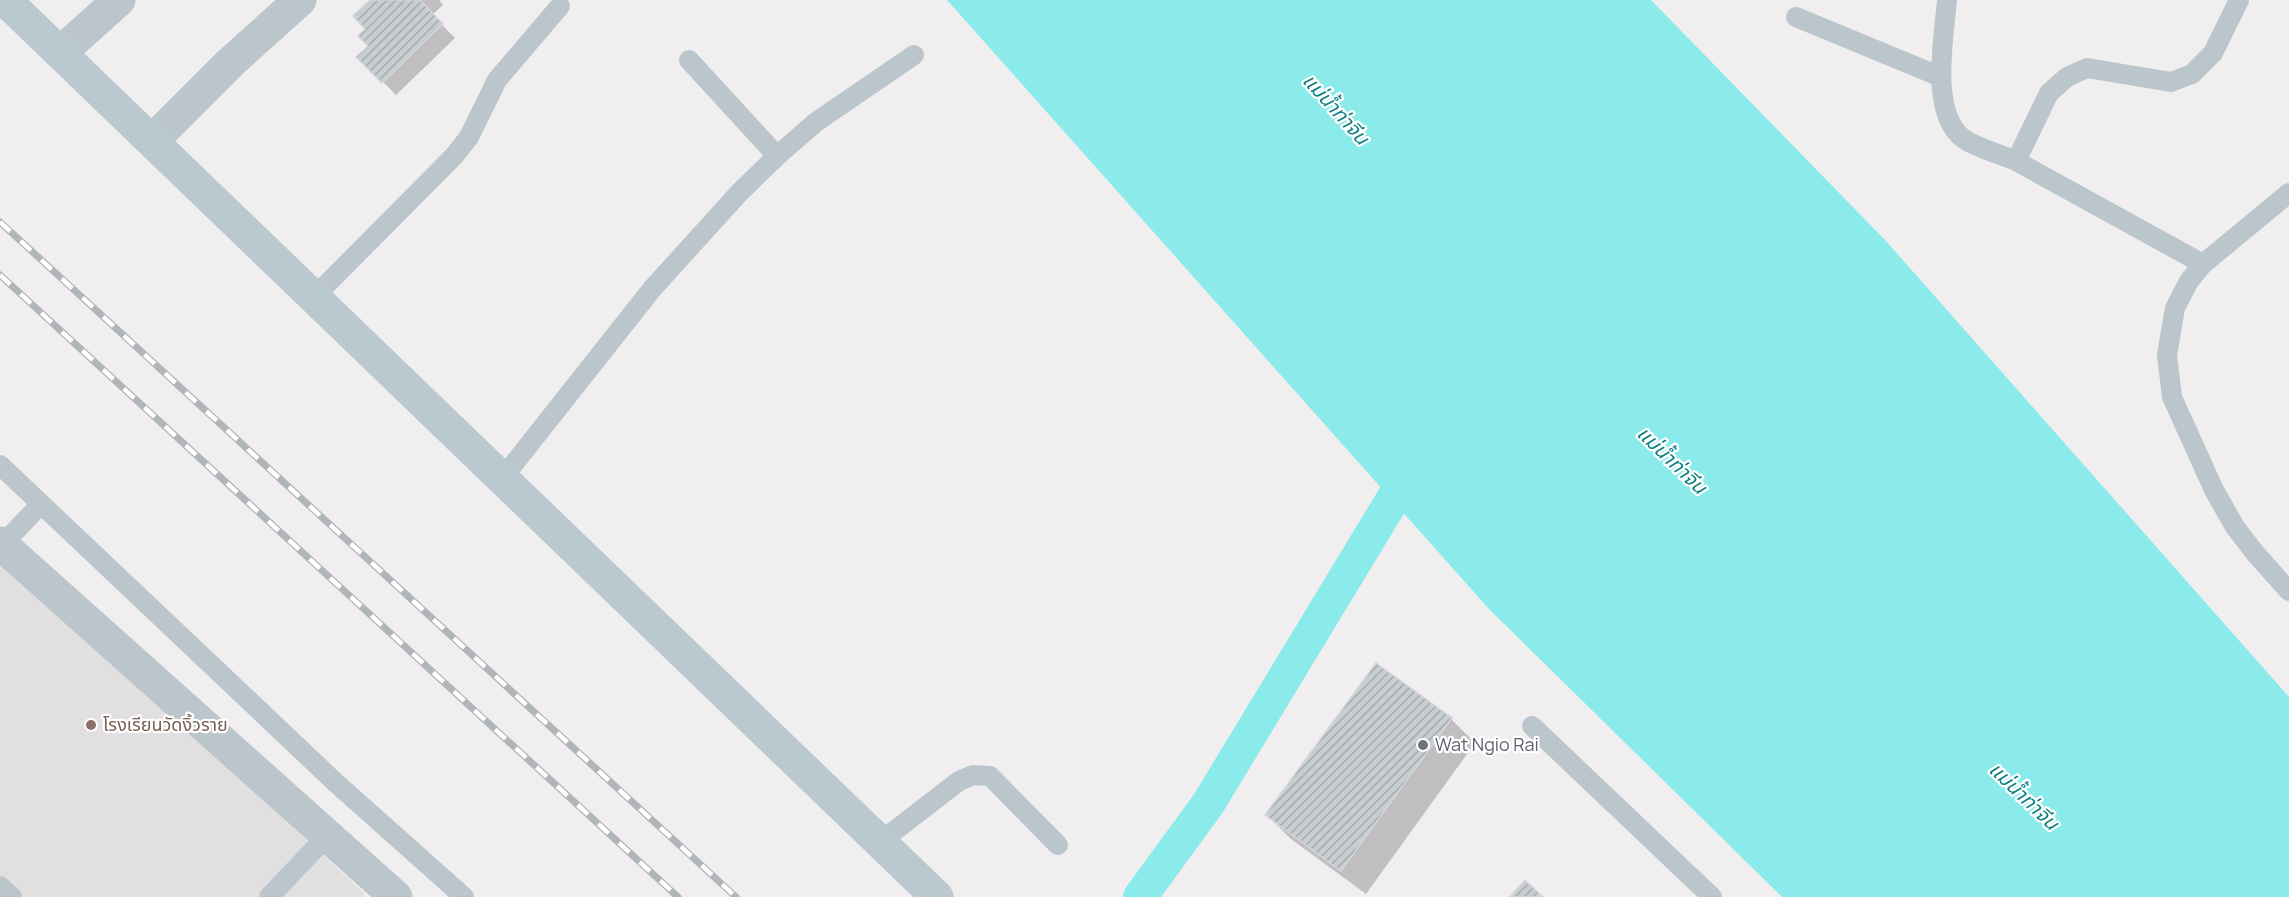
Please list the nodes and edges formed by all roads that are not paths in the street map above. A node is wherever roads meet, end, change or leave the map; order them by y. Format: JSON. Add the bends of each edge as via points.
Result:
{"nodes":[{"id":1,"x":119,"y":0,"type":"edge"},
{"id":2,"x":300,"y":0,"type":"edge"},
{"id":3,"x":1947,"y":0,"type":"edge"},
{"id":4,"x":2239,"y":0,"type":"edge"},
{"id":5,"x":19,"y":4,"type":"edge"},
{"id":6,"x":560,"y":6,"type":"dead end"},
{"id":7,"x":1796,"y":17,"type":"dead end"},
{"id":8,"x":60,"y":53,"type":"junction"},
{"id":9,"x":914,"y":56,"type":"dead end"},
{"id":10,"x":689,"y":60,"type":"dead end"},
{"id":11,"x":1941,"y":77,"type":"junction"},
{"id":12,"x":152,"y":141,"type":"junction"},
{"id":13,"x":777,"y":156,"type":"junction"},
{"id":14,"x":2016,"y":160,"type":"junction"},
{"id":15,"x":2289,"y":193,"type":"edge"},
{"id":16,"x":2203,"y":264,"type":"junction"},
{"id":17,"x":314,"y":297,"type":"junction"},
{"id":18,"x":0,"y":465,"type":"edge"},
{"id":19,"x":501,"y":480,"type":"junction"},
{"id":20,"x":40,"y":505,"type":"junction"},
{"id":21,"x":1,"y":545,"type":"edge"},
{"id":22,"x":2289,"y":591,"type":"edge"},
{"id":23,"x":1532,"y":726,"type":"dead end"},
{"id":24,"x":327,"y":836,"type":"junction"},
{"id":25,"x":880,"y":842,"type":"junction"},
{"id":26,"x":1058,"y":845,"type":"dead end"},
{"id":27,"x":0,"y":886,"type":"edge"},
{"id":28,"x":12,"y":897,"type":"edge"},
{"id":29,"x":269,"y":897,"type":"edge"},
{"id":30,"x":396,"y":897,"type":"edge"},
{"id":31,"x":464,"y":897,"type":"edge"},
{"id":32,"x":937,"y":897,"type":"edge"},
{"id":33,"x":1712,"y":897,"type":"edge"}],
"edges":[{"from":1,"to":8,"type":"street"},
{"from":2,"to":12,"type":"street"},
{"from":3,"to":11,"type":"lane"},
{"from":4,"to":14,"type":"lane","via":[[2213,53],[2192,74],[2171,82],[2087,68],[2067,77],[2049,93]]},
{"from":5,"to":8,"type":"street"},
{"from":6,"to":17,"type":"lane","via":[[502,72],[469,137],[454,156]]},
{"from":7,"to":11,"type":"lane"},
{"from":8,"to":12,"type":"street"},
{"from":9,"to":13,"type":"lane","via":[[816,122]]},
{"from":10,"to":13,"type":"lane"},
{"from":11,"to":14,"type":"lane","via":[[1944,107],[1951,125],[1964,139]]},
{"from":12,"to":17,"type":"street"},
{"from":13,"to":19,"type":"lane","via":[[652,289]]},
{"from":14,"to":16,"type":"lane"},
{"from":15,"to":16,"type":"lane"},
{"from":16,"to":22,"type":"lane","via":[[2175,308],[2167,356],[2172,397],[2235,527]]},
{"from":17,"to":19,"type":"street"},
{"from":18,"to":20,"type":"lane"},
{"from":19,"to":25,"type":"street"},
{"from":20,"to":21,"type":"lane"},
{"from":20,"to":31,"type":"lane","via":[[336,783]]},
{"from":21,"to":24,"type":"street"},
{"from":23,"to":33,"type":"lane"},
{"from":24,"to":29,"type":"lane"},
{"from":24,"to":30,"type":"street"},
{"from":25,"to":26,"type":"lane","via":[[959,781],[973,775],[990,776]]},
{"from":25,"to":32,"type":"street"},
{"from":27,"to":28,"type":"lane"}]}
